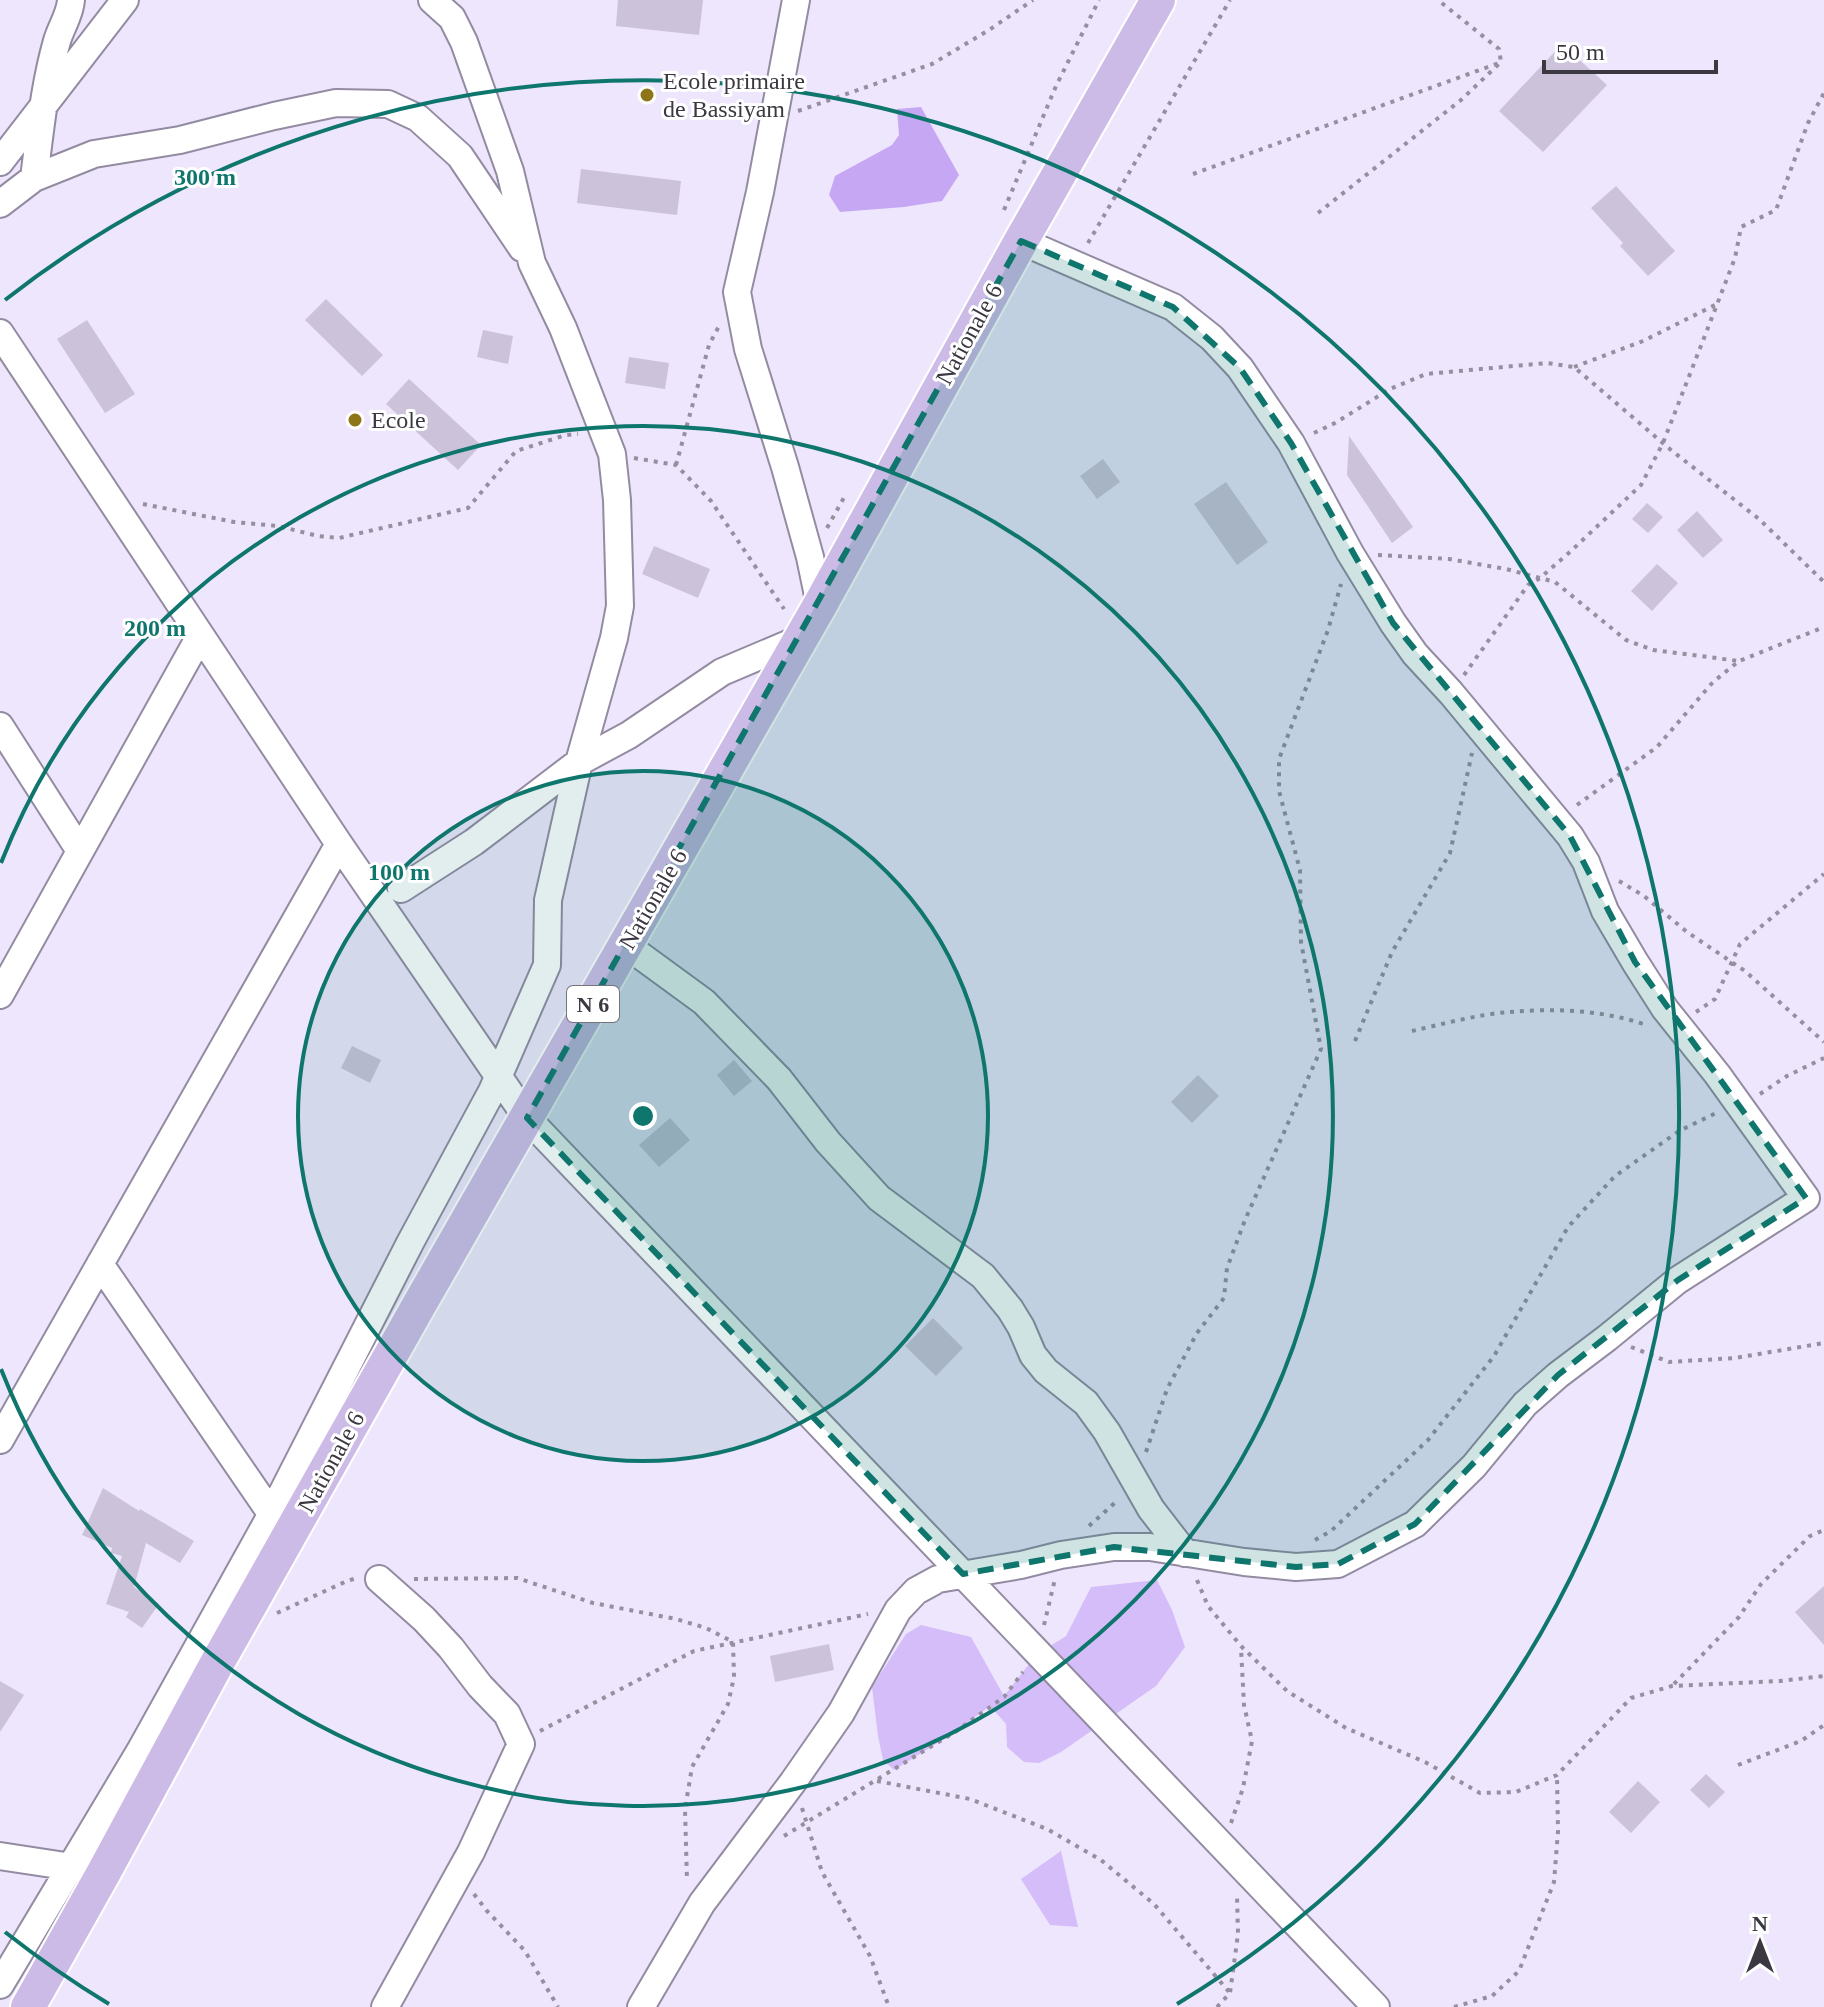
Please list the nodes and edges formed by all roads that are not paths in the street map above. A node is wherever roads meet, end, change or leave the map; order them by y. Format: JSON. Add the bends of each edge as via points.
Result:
{"nodes":[{"id":1,"x":71,"y":0,"type":"edge"},
{"id":2,"x":125,"y":0,"type":"edge"},
{"id":3,"x":432,"y":0,"type":"edge"},
{"id":4,"x":796,"y":0,"type":"edge"},
{"id":5,"x":1158,"y":0,"type":"edge"},
{"id":6,"x":43,"y":105,"type":"junction"},
{"id":7,"x":0,"y":162,"type":"edge"},
{"id":8,"x":34,"y":178,"type":"junction"},
{"id":9,"x":0,"y":204,"type":"edge"},
{"id":10,"x":1011,"y":228,"type":"junction"},
{"id":11,"x":532,"y":263,"type":"junction"},
{"id":12,"x":0,"y":333,"type":"edge"},
{"id":13,"x":805,"y":601,"type":"junction"},
{"id":14,"x":200,"y":636,"type":"junction"},
{"id":15,"x":800,"y":639,"type":"junction"},
{"id":16,"x":0,"y":726,"type":"edge"},
{"id":17,"x":579,"y":762,"type":"junction"},
{"id":18,"x":339,"y":844,"type":"junction"},
{"id":19,"x":80,"y":851,"type":"junction"},
{"id":20,"x":401,"y":889,"type":"dead end"},
{"id":21,"x":626,"y":945,"type":"junction"},
{"id":22,"x":0,"y":995,"type":"edge"},
{"id":23,"x":498,"y":1076,"type":"junction"},
{"id":24,"x":527,"y":1118,"type":"junction"},
{"id":25,"x":100,"y":1264,"type":"junction"},
{"id":26,"x":0,"y":1440,"type":"edge"},
{"id":27,"x":280,"y":1526,"type":"junction"},
{"id":28,"x":1185,"y":1553,"type":"junction"},
{"id":29,"x":963,"y":1574,"type":"junction"},
{"id":30,"x":379,"y":1579,"type":"road end"},
{"id":31,"x":0,"y":1856,"type":"edge"},
{"id":32,"x":71,"y":1867,"type":"junction"},
{"id":33,"x":104,"y":1872,"type":"junction"},
{"id":34,"x":0,"y":1985,"type":"edge"},
{"id":35,"x":28,"y":2007,"type":"edge"},
{"id":36,"x":385,"y":2007,"type":"edge"},
{"id":37,"x":641,"y":2007,"type":"edge"},
{"id":38,"x":1376,"y":2007,"type":"edge"}],
"edges":[{"from":1,"to":6,"type":"street"},
{"from":2,"to":6,"type":"street"},
{"from":3,"to":11,"type":"street","via":[[452,18],[464,42],[510,171]]},
{"from":4,"to":13,"type":"street","via":[[737,292],[748,349],[810,557]]},
{"from":5,"to":10,"type":"main road","name":"Nationale 6","number":"N 6"},
{"from":6,"to":7,"type":"street"},
{"from":6,"to":8,"type":"street"},
{"from":8,"to":9,"type":"street"},
{"from":8,"to":11,"type":"street","via":[[94,154],[180,140],[336,103],[388,104],[418,118],[460,156]]},
{"from":10,"to":13,"type":"main road","name":"Nationale 6","number":"N 6"},
{"from":10,"to":28,"type":"street","via":[[1173,307],[1240,368],[1291,443],[1393,623],[1570,836],[1664,1026],[1717,1074],[1806,1198],[1678,1280],[1558,1375],[1415,1524],[1338,1564],[1296,1567]]},
{"from":11,"to":17,"type":"street","via":[[608,444],[617,500],[620,606]]},
{"from":12,"to":14,"type":"street"},
{"from":13,"to":15,"type":"main road","name":"Nationale 6","number":"N 6"},
{"from":14,"to":18,"type":"street"},
{"from":14,"to":19,"type":"street"},
{"from":15,"to":17,"type":"street","via":[[722,672]]},
{"from":15,"to":21,"type":"main road","name":"Nationale 6","number":"N 6"},
{"from":16,"to":19,"type":"street"},
{"from":17,"to":20,"type":"street","via":[[474,842]]},
{"from":17,"to":23,"type":"street","via":[[548,900],[547,965]]},
{"from":18,"to":23,"type":"street"},
{"from":18,"to":25,"type":"street"},
{"from":19,"to":22,"type":"street"},
{"from":21,"to":24,"type":"main road","name":"Nationale 6","number":"N 6"},
{"from":21,"to":28,"type":"street","via":[[704,1002],[779,1079],[879,1198],[983,1276],[1010,1309],[1033,1355],[1086,1403],[1151,1509]]},
{"from":23,"to":24,"type":"street"},
{"from":23,"to":27,"type":"street"},
{"from":24,"to":27,"type":"main road","name":"Nationale 6","number":"N 6"},
{"from":24,"to":29,"type":"street"},
{"from":25,"to":26,"type":"street"},
{"from":25,"to":27,"type":"street"},
{"from":27,"to":32,"type":"street"},
{"from":27,"to":33,"type":"main road","name":"Nationale 6","number":"N 6","via":[[216,1665]]},
{"from":28,"to":29,"type":"street","via":[[1114,1547]]},
{"from":29,"to":37,"type":"street","via":[[916,1591],[898,1610],[841,1713],[702,1903]]},
{"from":29,"to":38,"type":"street"},
{"from":30,"to":36,"type":"street","via":[[451,1648],[507,1714],[521,1744],[471,1852]]},
{"from":31,"to":32,"type":"street"},
{"from":32,"to":33,"type":"street"},
{"from":32,"to":34,"type":"street"},
{"from":33,"to":35,"type":"main road","name":"Nationale 6","number":"N 6"}]}
